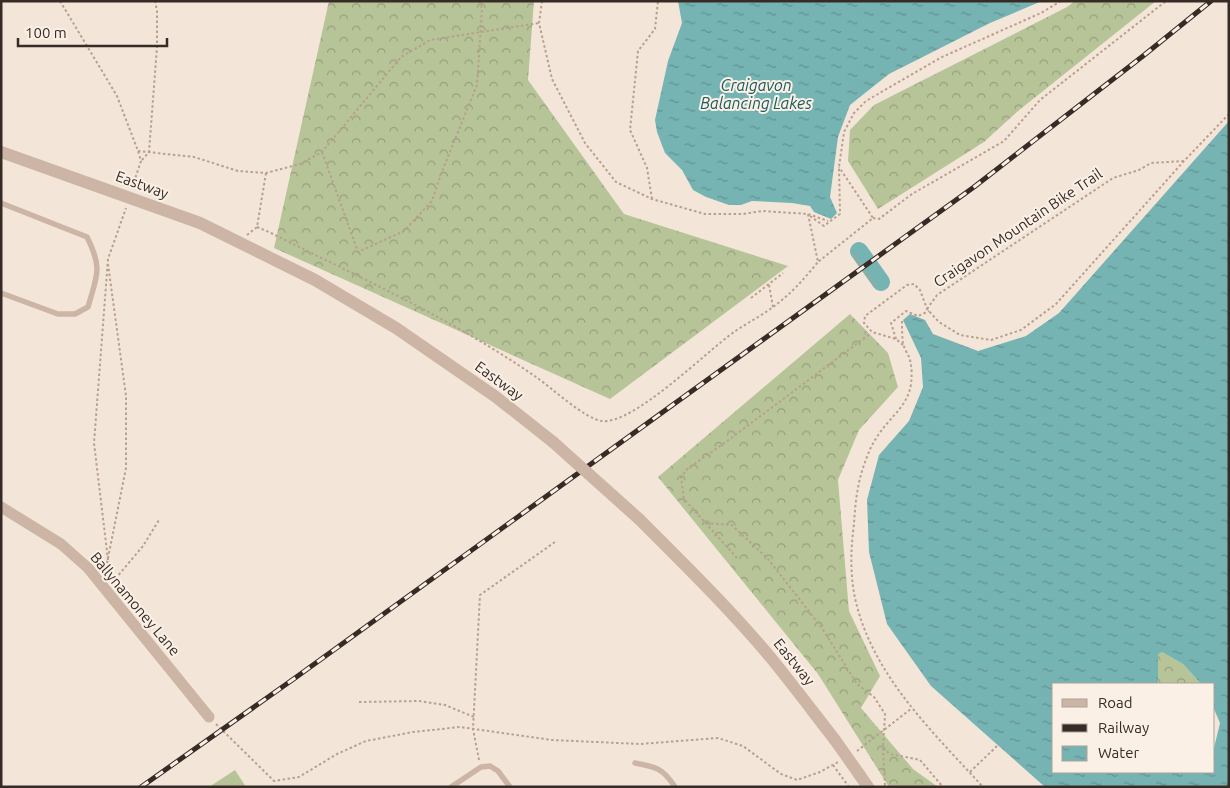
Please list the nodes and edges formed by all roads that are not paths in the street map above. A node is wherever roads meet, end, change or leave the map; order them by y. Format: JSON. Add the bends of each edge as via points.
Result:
{"nodes":[{"id":1,"x":1,"y":152,"type":"edge"},
{"id":2,"x":1,"y":203,"type":"edge"},
{"id":3,"x":1,"y":293,"type":"edge"},
{"id":4,"x":1,"y":507,"type":"edge"},
{"id":5,"x":209,"y":717,"type":"road end"},
{"id":6,"x":635,"y":763,"type":"dead end"},
{"id":7,"x":451,"y":787,"type":"edge"},
{"id":8,"x":510,"y":787,"type":"edge"},
{"id":9,"x":675,"y":787,"type":"edge"},
{"id":10,"x":868,"y":787,"type":"edge"}],
"edges":[{"from":1,"to":10,"type":"street","name":"Eastway","bridge":true,"via":[[200,223],[241,243],[315,280],[396,328],[496,397],[638,519],[704,584],[771,658]]},
{"from":2,"to":3,"type":"lane","via":[[86,237],[95,254],[98,270],[88,308],[75,314],[58,314]]},
{"from":4,"to":5,"type":"street","name":"Ballynamoney Lane","via":[[60,544],[88,568]]},
{"from":6,"to":9,"type":"lane","via":[[657,767]]},
{"from":7,"to":8,"type":"lane","via":[[481,767],[490,766]]}]}
